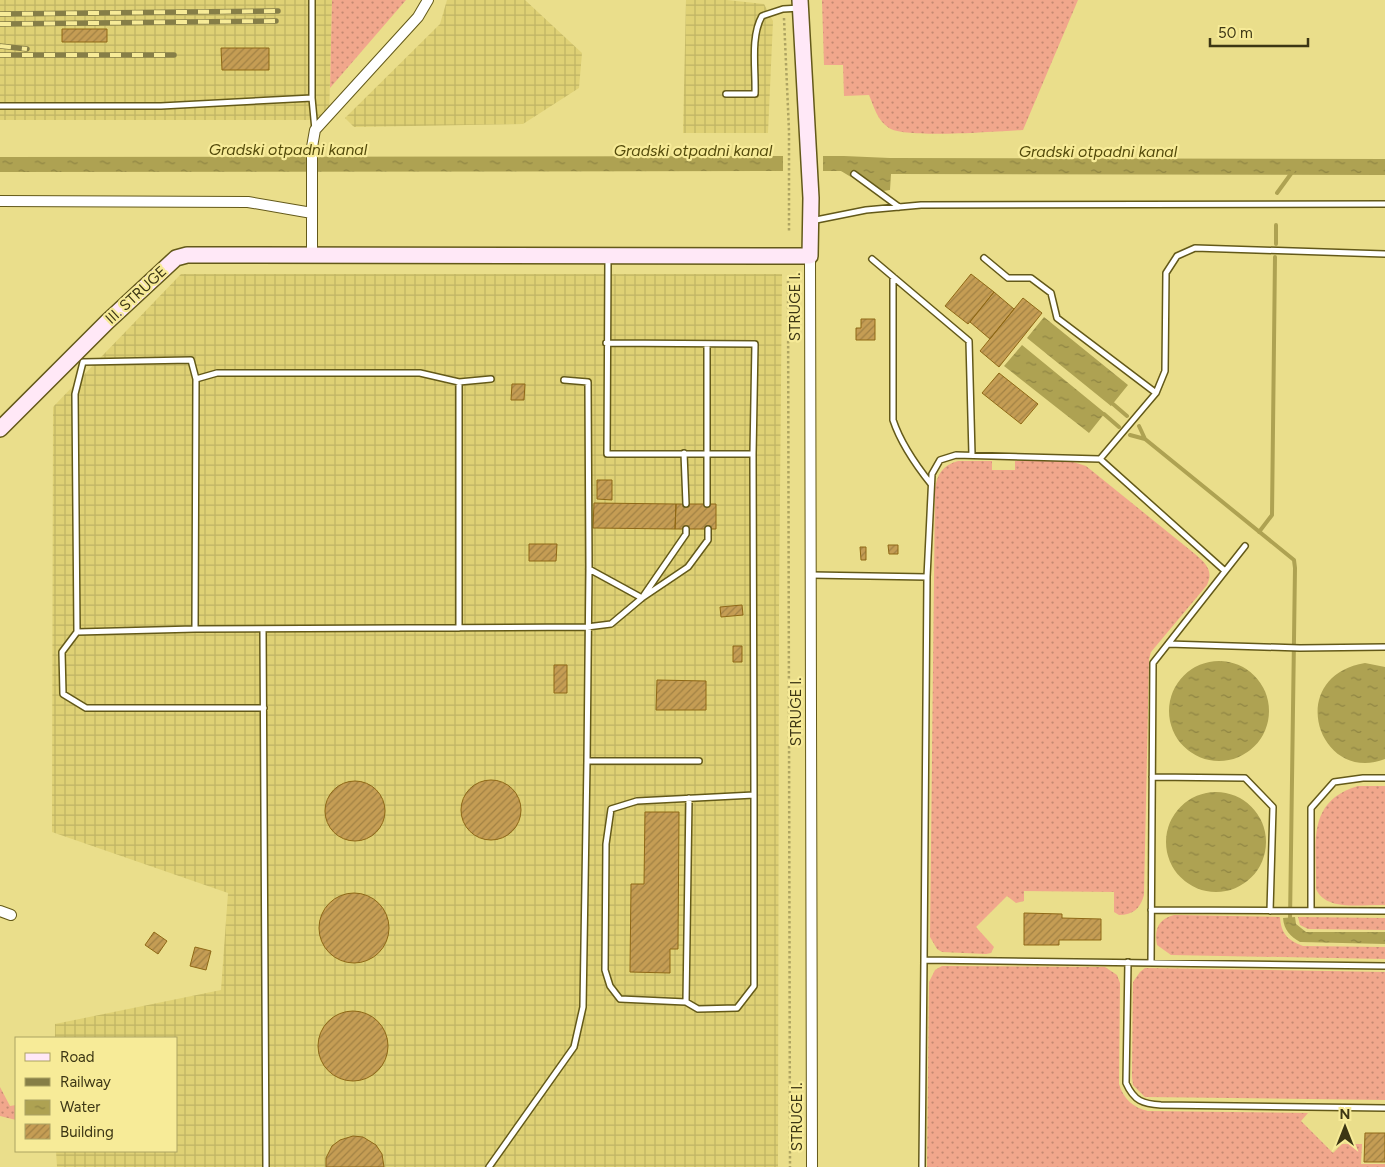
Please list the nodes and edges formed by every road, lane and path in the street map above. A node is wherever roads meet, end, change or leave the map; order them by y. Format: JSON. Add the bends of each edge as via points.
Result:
{"nodes":[{"id":1,"x":312,"y":0,"type":"edge"},
{"id":2,"x":428,"y":0,"type":"edge"},
{"id":3,"x":800,"y":4,"type":"edge"},
{"id":4,"x":784,"y":18,"type":"dead end"},
{"id":5,"x":726,"y":94,"type":"dead end"},
{"id":6,"x":312,"y":98,"type":"junction"},
{"id":7,"x":0,"y":106,"type":"edge"},
{"id":8,"x":315,"y":130,"type":"junction"},
{"id":9,"x":854,"y":174,"type":"dead end"},
{"id":10,"x":0,"y":201,"type":"edge"},
{"id":11,"x":1385,"y":204,"type":"edge"},
{"id":12,"x":899,"y":208,"type":"junction"},
{"id":13,"x":312,"y":213,"type":"junction"},
{"id":14,"x":811,"y":221,"type":"junction"},
{"id":15,"x":790,"y":233,"type":"dead end"},
{"id":16,"x":1385,"y":254,"type":"edge"},
{"id":17,"x":312,"y":255,"type":"junction"},
{"id":18,"x":608,"y":255,"type":"junction"},
{"id":19,"x":810,"y":256,"type":"junction"},
{"id":20,"x":984,"y":258,"type":"dead end"},
{"id":21,"x":872,"y":260,"type":"dead end"},
{"id":22,"x":893,"y":277,"type":"junction"},
{"id":23,"x":788,"y":281,"type":"dead end"},
{"id":24,"x":606,"y":343,"type":"junction"},
{"id":25,"x":707,"y":344,"type":"junction"},
{"id":26,"x":196,"y":379,"type":"junction"},
{"id":27,"x":490,"y":379,"type":"dead end"},
{"id":28,"x":564,"y":380,"type":"dead end"},
{"id":29,"x":459,"y":382,"type":"junction"},
{"id":30,"x":1156,"y":393,"type":"junction"},
{"id":31,"x":0,"y":429,"type":"edge"},
{"id":32,"x":684,"y":453,"type":"junction"},
{"id":33,"x":706,"y":454,"type":"junction"},
{"id":34,"x":753,"y":454,"type":"junction"},
{"id":35,"x":972,"y":455,"type":"junction"},
{"id":36,"x":1100,"y":459,"type":"junction"},
{"id":37,"x":931,"y":484,"type":"junction"},
{"id":38,"x":686,"y":504,"type":"dead end"},
{"id":39,"x":707,"y":504,"type":"dead end"},
{"id":40,"x":686,"y":529,"type":"dead end"},
{"id":41,"x":708,"y":529,"type":"dead end"},
{"id":42,"x":1245,"y":546,"type":"dead end"},
{"id":43,"x":589,"y":569,"type":"junction"},
{"id":44,"x":1225,"y":571,"type":"junction"},
{"id":45,"x":811,"y":574,"type":"junction"},
{"id":46,"x":927,"y":577,"type":"junction"},
{"id":47,"x":642,"y":598,"type":"junction"},
{"id":48,"x":587,"y":627,"type":"junction"},
{"id":49,"x":459,"y":628,"type":"junction"},
{"id":50,"x":195,"y":629,"type":"junction"},
{"id":51,"x":263,"y":629,"type":"junction"},
{"id":52,"x":76,"y":632,"type":"junction"},
{"id":53,"x":1168,"y":644,"type":"junction"},
{"id":54,"x":1385,"y":647,"type":"edge"},
{"id":55,"x":264,"y":708,"type":"junction"},
{"id":56,"x":587,"y":761,"type":"junction"},
{"id":57,"x":699,"y":761,"type":"dead end"},
{"id":58,"x":1152,"y":777,"type":"junction"},
{"id":59,"x":1385,"y":778,"type":"edge"},
{"id":60,"x":754,"y":795,"type":"junction"},
{"id":61,"x":689,"y":798,"type":"junction"},
{"id":62,"x":1151,"y":910,"type":"junction"},
{"id":63,"x":1311,"y":910,"type":"junction"},
{"id":64,"x":0,"y":911,"type":"edge"},
{"id":65,"x":1270,"y":911,"type":"junction"},
{"id":66,"x":1385,"y":911,"type":"edge"},
{"id":67,"x":11,"y":915,"type":"dead end"},
{"id":68,"x":924,"y":960,"type":"junction"},
{"id":69,"x":1128,"y":962,"type":"junction"},
{"id":70,"x":1151,"y":963,"type":"junction"},
{"id":71,"x":1385,"y":966,"type":"edge"},
{"id":72,"x":686,"y":1002,"type":"junction"},
{"id":73,"x":1385,"y":1108,"type":"edge"},
{"id":74,"x":266,"y":1167,"type":"edge"},
{"id":75,"x":489,"y":1167,"type":"edge"},
{"id":76,"x":790,"y":1167,"type":"edge"},
{"id":77,"x":812,"y":1167,"type":"edge"},
{"id":78,"x":922,"y":1167,"type":"edge"}],
"edges":[{"from":1,"to":6,"type":"lane"},
{"from":2,"to":8,"type":"street","via":[[418,17]]},
{"from":3,"to":5,"type":"lane","via":[[762,16],[757,24],[756,94]]},
{"from":3,"to":14,"type":"street"},
{"from":4,"to":15,"type":"path","via":[[790,131]]},
{"from":6,"to":7,"type":"lane","via":[[161,106]]},
{"from":6,"to":8,"type":"lane"},
{"from":8,"to":13,"type":"street"},
{"from":9,"to":12,"type":"lane"},
{"from":10,"to":13,"type":"street","via":[[248,202]]},
{"from":11,"to":12,"type":"lane","via":[[921,205]]},
{"from":12,"to":14,"type":"lane","via":[[866,210]]},
{"from":13,"to":17,"type":"street"},
{"from":14,"to":19,"type":"street"},
{"from":16,"to":30,"type":"lane","via":[[1195,248],[1177,256],[1166,274],[1165,371]]},
{"from":17,"to":18,"type":"street","name":"III. STRUGE"},
{"from":17,"to":31,"type":"street","name":"III. STRUGE","via":[[187,255],[176,258]]},
{"from":18,"to":19,"type":"street","name":"III. STRUGE"},
{"from":18,"to":24,"type":"lane"},
{"from":19,"to":45,"type":"street","name":"STRUGE I."},
{"from":20,"to":30,"type":"lane","via":[[1008,278],[1031,278],[1051,293],[1057,318]]},
{"from":21,"to":22,"type":"lane"},
{"from":22,"to":35,"type":"lane","via":[[969,341]]},
{"from":22,"to":37,"type":"lane","via":[[893,420],[898,436]]},
{"from":23,"to":76,"type":"path"},
{"from":24,"to":25,"type":"lane"},
{"from":24,"to":32,"type":"lane","via":[[607,454]]},
{"from":25,"to":33,"type":"lane"},
{"from":25,"to":34,"type":"lane","via":[[755,344]]},
{"from":26,"to":29,"type":"lane","via":[[217,372],[411,373]]},
{"from":26,"to":50,"type":"lane"},
{"from":26,"to":52,"type":"lane","via":[[191,360],[83,362],[75,394]]},
{"from":27,"to":29,"type":"lane"},
{"from":28,"to":43,"type":"lane","via":[[588,382]]},
{"from":29,"to":49,"type":"lane"},
{"from":30,"to":36,"type":"lane"},
{"from":32,"to":33,"type":"lane"},
{"from":32,"to":38,"type":"lane"},
{"from":33,"to":34,"type":"lane"},
{"from":33,"to":39,"type":"lane"},
{"from":34,"to":60,"type":"lane"},
{"from":35,"to":36,"type":"lane"},
{"from":35,"to":37,"type":"lane","via":[[940,460],[932,474]]},
{"from":36,"to":44,"type":"lane"},
{"from":37,"to":46,"type":"lane"},
{"from":40,"to":47,"type":"lane","via":[[686,534]]},
{"from":41,"to":47,"type":"lane","via":[[708,540],[688,567]]},
{"from":42,"to":44,"type":"lane"},
{"from":43,"to":47,"type":"lane"},
{"from":43,"to":48,"type":"lane"},
{"from":44,"to":53,"type":"lane"},
{"from":45,"to":46,"type":"lane"},
{"from":45,"to":77,"type":"street","name":"STRUGE I."},
{"from":46,"to":68,"type":"lane"},
{"from":47,"to":48,"type":"lane","via":[[611,624]]},
{"from":48,"to":49,"type":"lane"},
{"from":48,"to":56,"type":"lane"},
{"from":49,"to":51,"type":"lane"},
{"from":50,"to":51,"type":"lane"},
{"from":50,"to":52,"type":"lane"},
{"from":51,"to":55,"type":"lane"},
{"from":52,"to":55,"type":"lane","via":[[62,652],[63,694],[86,708]]},
{"from":53,"to":54,"type":"lane"},
{"from":53,"to":58,"type":"lane","via":[[1153,664]]},
{"from":55,"to":74,"type":"lane"},
{"from":56,"to":57,"type":"lane"},
{"from":56,"to":75,"type":"lane","via":[[583,1008],[574,1047]]},
{"from":58,"to":62,"type":"lane"},
{"from":58,"to":65,"type":"lane","via":[[1245,778],[1273,807]]},
{"from":59,"to":63,"type":"lane","via":[[1334,782],[1311,808]]},
{"from":60,"to":61,"type":"lane"},
{"from":60,"to":72,"type":"lane","via":[[754,986],[737,1008],[698,1009]]},
{"from":61,"to":72,"type":"lane"},
{"from":61,"to":72,"type":"lane","via":[[637,801],[612,809],[606,864],[605,970],[610,986],[620,999]]},
{"from":62,"to":65,"type":"lane"},
{"from":62,"to":70,"type":"lane"},
{"from":63,"to":65,"type":"lane"},
{"from":63,"to":66,"type":"lane"},
{"from":64,"to":67,"type":"street"},
{"from":68,"to":69,"type":"lane"},
{"from":68,"to":78,"type":"lane"},
{"from":69,"to":70,"type":"lane"},
{"from":69,"to":73,"type":"lane","via":[[1126,1084],[1136,1100],[1161,1106]]},
{"from":70,"to":71,"type":"lane"}]}
